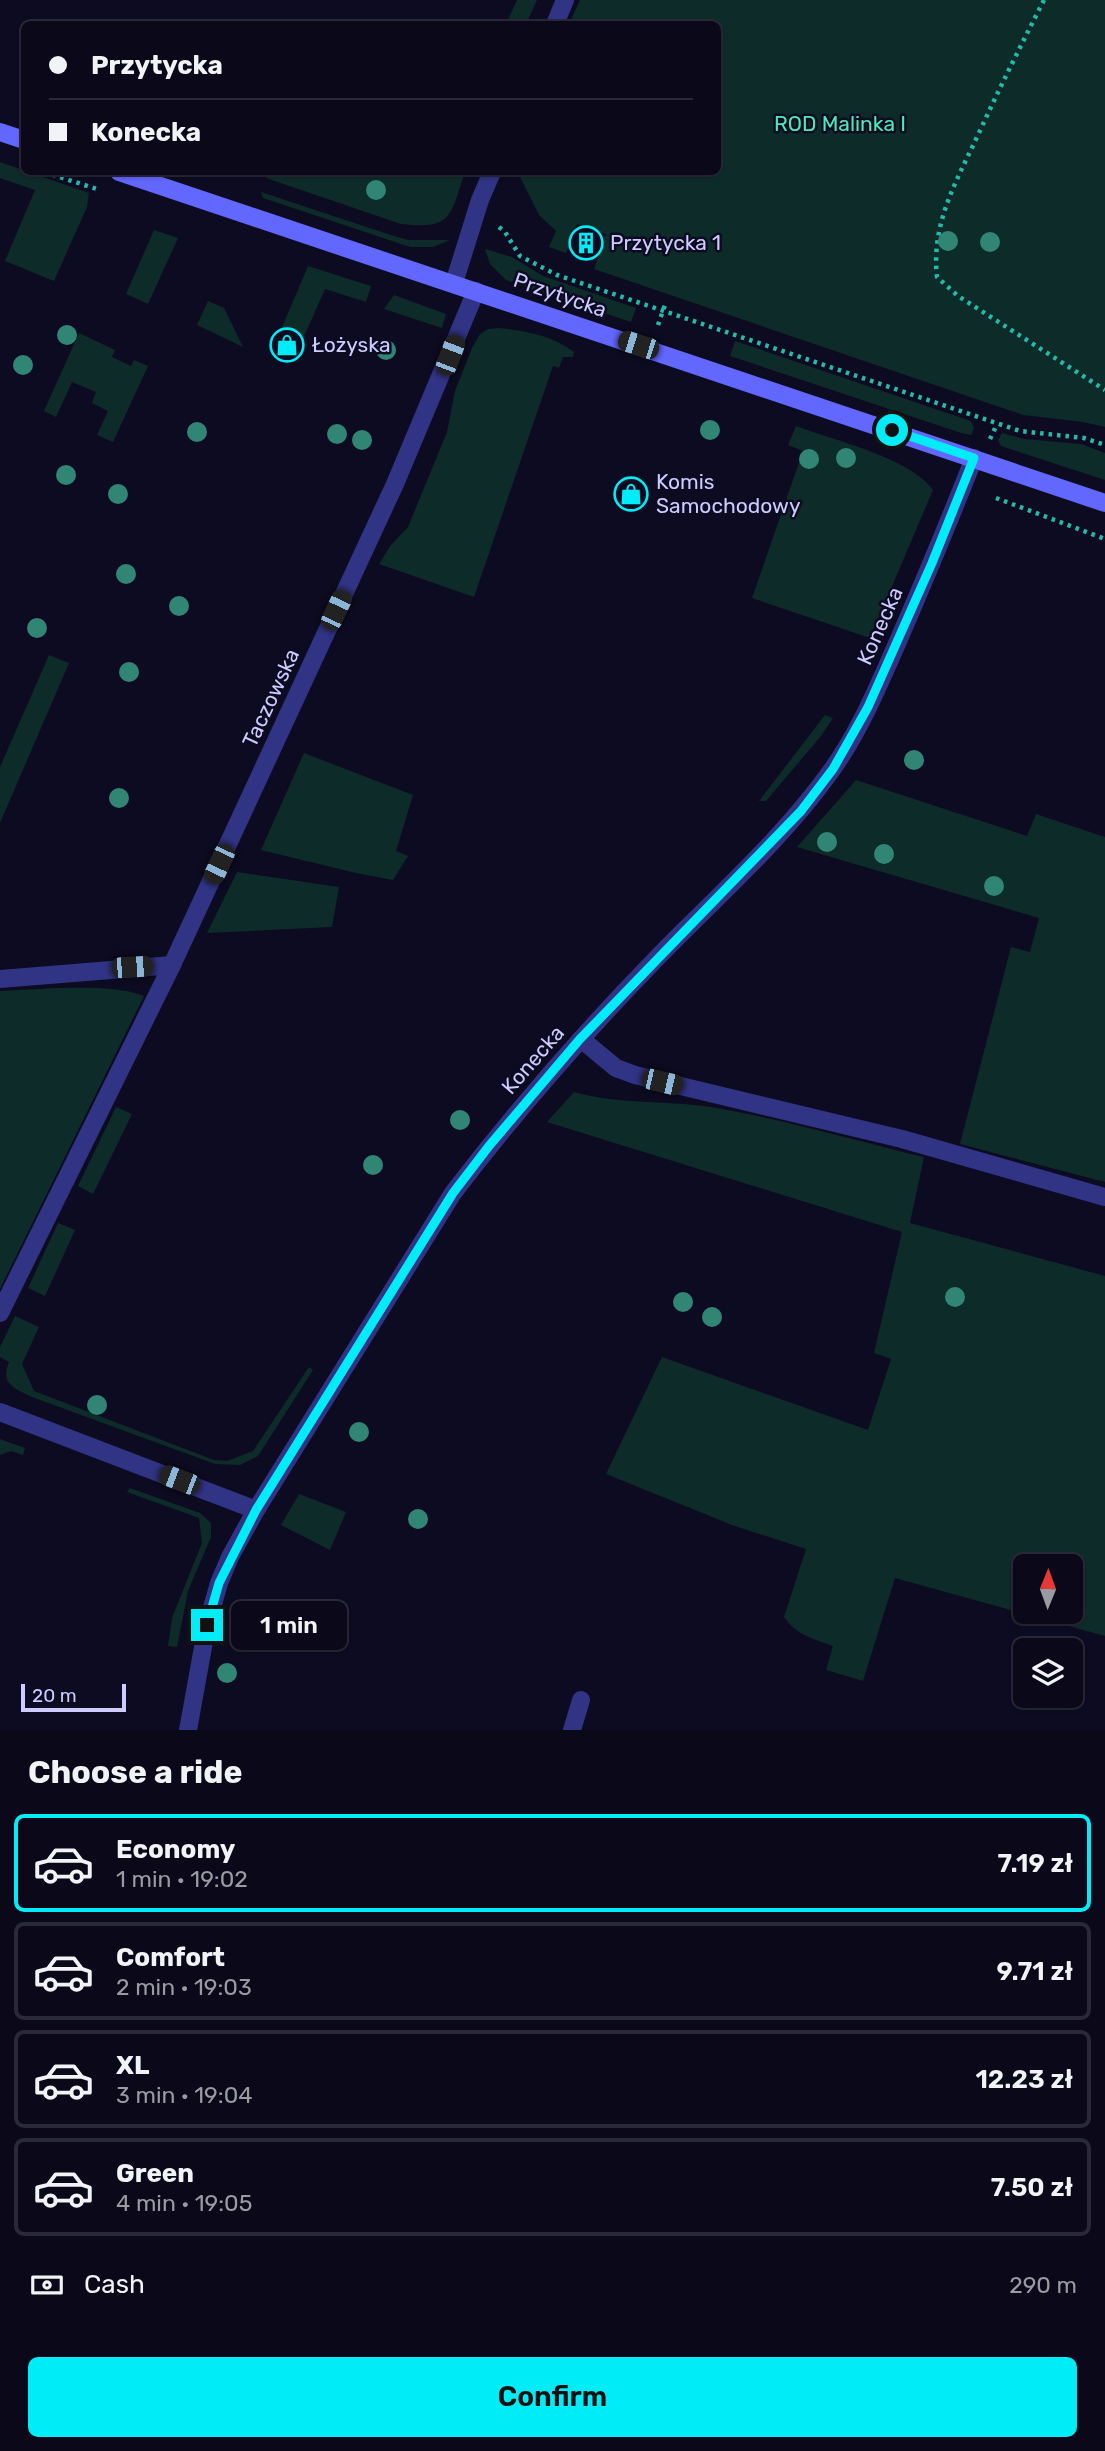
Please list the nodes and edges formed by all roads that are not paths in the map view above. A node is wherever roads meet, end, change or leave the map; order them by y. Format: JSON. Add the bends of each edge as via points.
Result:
{"nodes":[{"id":1,"x":565,"y":0,"type":"edge"},
{"id":2,"x":556,"y":21,"type":"edge"},
{"id":3,"x":0,"y":132,"type":"edge"},
{"id":4,"x":21,"y":139,"type":"edge"},
{"id":5,"x":128,"y":175,"type":"edge"},
{"id":6,"x":491,"y":175,"type":"edge"},
{"id":7,"x":454,"y":283,"type":"junction"},
{"id":8,"x":476,"y":291,"type":"junction"},
{"id":9,"x":974,"y":458,"type":"junction"},
{"id":10,"x":1105,"y":503,"type":"edge"},
{"id":11,"x":172,"y":965,"type":"junction"},
{"id":12,"x":0,"y":979,"type":"edge"},
{"id":13,"x":580,"y":1039,"type":"junction"},
{"id":14,"x":1105,"y":1197,"type":"edge"},
{"id":15,"x":0,"y":1313,"type":"edge"},
{"id":16,"x":0,"y":1412,"type":"edge"},
{"id":17,"x":256,"y":1510,"type":"junction"},
{"id":18,"x":581,"y":1700,"type":"dead end"},
{"id":19,"x":188,"y":1730,"type":"edge"},
{"id":20,"x":572,"y":1730,"type":"edge"}],
"edges":[{"from":1,"to":2,"type":"street"},
{"from":3,"to":4,"type":"main road"},
{"from":5,"to":7,"type":"main road","name":"Przytycka"},
{"from":6,"to":7,"type":"street"},
{"from":7,"to":8,"type":"main road","name":"Przytycka"},
{"from":8,"to":9,"type":"main road","name":"Przytycka"},
{"from":8,"to":11,"type":"street","name":"Taczowska","via":[[395,484]]},
{"from":9,"to":10,"type":"main road","name":"Przytycka"},
{"from":9,"to":13,"type":"street","name":"Konecka","via":[[877,689],[833,769],[801,811]]},
{"from":11,"to":12,"type":"street"},
{"from":11,"to":15,"type":"street","name":"Taczowska"},
{"from":13,"to":14,"type":"street","via":[[616,1068],[635,1075],[902,1139]]},
{"from":13,"to":17,"type":"street","name":"Konecka","via":[[453,1193]]},
{"from":16,"to":17,"type":"street"},
{"from":17,"to":19,"type":"street","name":"Konecka","via":[[219,1583]]},
{"from":18,"to":20,"type":"street"}]}
